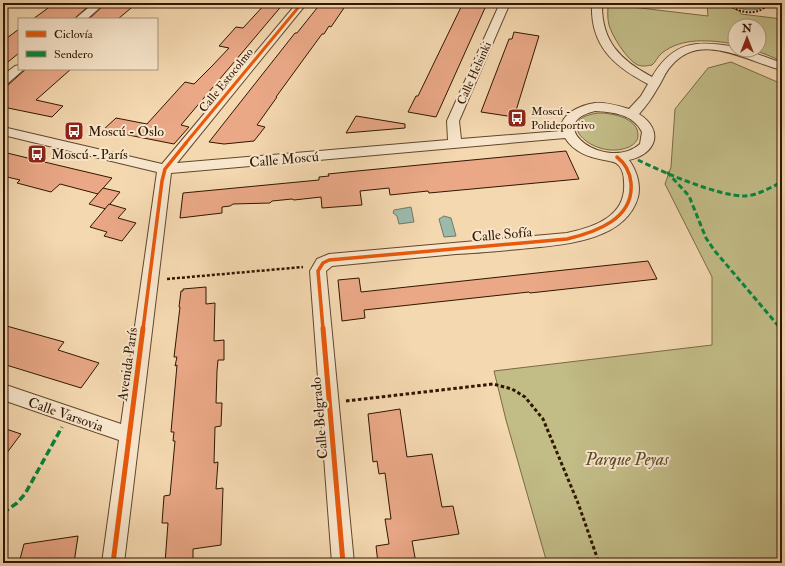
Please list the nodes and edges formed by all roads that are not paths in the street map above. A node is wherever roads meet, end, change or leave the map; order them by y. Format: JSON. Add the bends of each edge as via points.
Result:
{"nodes":[{"id":1,"x":100,"y":3,"type":"edge"},
{"id":2,"x":302,"y":3,"type":"edge"},
{"id":3,"x":505,"y":3,"type":"edge"},
{"id":4,"x":597,"y":3,"type":"edge"},
{"id":5,"x":81,"y":18,"type":"edge"},
{"id":6,"x":727,"y":48,"type":"edge"},
{"id":7,"x":758,"y":58,"type":"edge"},
{"id":8,"x":782,"y":67,"type":"edge"},
{"id":9,"x":18,"y":69,"type":"edge"},
{"id":10,"x":3,"y":81,"type":"edge"},
{"id":11,"x":654,"y":82,"type":"junction"},
{"id":12,"x":631,"y":115,"type":"junction"},
{"id":13,"x":3,"y":131,"type":"edge"},
{"id":14,"x":569,"y":134,"type":"junction"},
{"id":15,"x":455,"y":144,"type":"junction"},
{"id":16,"x":617,"y":157,"type":"junction"},
{"id":17,"x":165,"y":169,"type":"junction"},
{"id":18,"x":313,"y":269,"type":"joint"},
{"id":19,"x":3,"y":392,"type":"edge"},
{"id":20,"x":128,"y":435,"type":"junction"},
{"id":21,"x":112,"y":563,"type":"edge"},
{"id":22,"x":343,"y":563,"type":"edge"}],
"edges":[{"from":1,"to":5,"type":"street"},
{"from":2,"to":17,"type":"street","name":"Calle Estocolmo"},
{"from":3,"to":15,"type":"street","name":"Calle Helsinki","via":[[453,121]]},
{"from":4,"to":11,"type":"street","via":[[595,18],[613,54],[637,74]]},
{"from":6,"to":11,"type":"street","via":[[701,46],[682,51],[667,63]]},
{"from":7,"to":8,"type":"street"},
{"from":9,"to":10,"type":"street"},
{"from":11,"to":12,"type":"street","via":[[646,98]]},
{"from":12,"to":14,"type":"street","via":[[606,107],[581,110],[569,119]]},
{"from":12,"to":16,"type":"street","via":[[644,126],[648,142],[635,154]]},
{"from":13,"to":17,"type":"street","name":"Calle Moscú"},
{"from":14,"to":15,"type":"street","name":"Calle Moscú"},
{"from":14,"to":16,"type":"street","via":[[588,151]]},
{"from":15,"to":17,"type":"street","name":"Calle Moscú"},
{"from":16,"to":18,"type":"street","name":"Calle Sofía","via":[[626,163],[629,171],[632,185],[630,200],[622,213],[611,223],[584,235],[567,239],[329,260]]},
{"from":17,"to":20,"type":"street","name":"Avenida París"},
{"from":18,"to":22,"type":"street","name":"Calle Belgrado"},
{"from":19,"to":20,"type":"street","name":"Calle Varsovia"},
{"from":20,"to":21,"type":"street","name":"Avenida París"}]}
